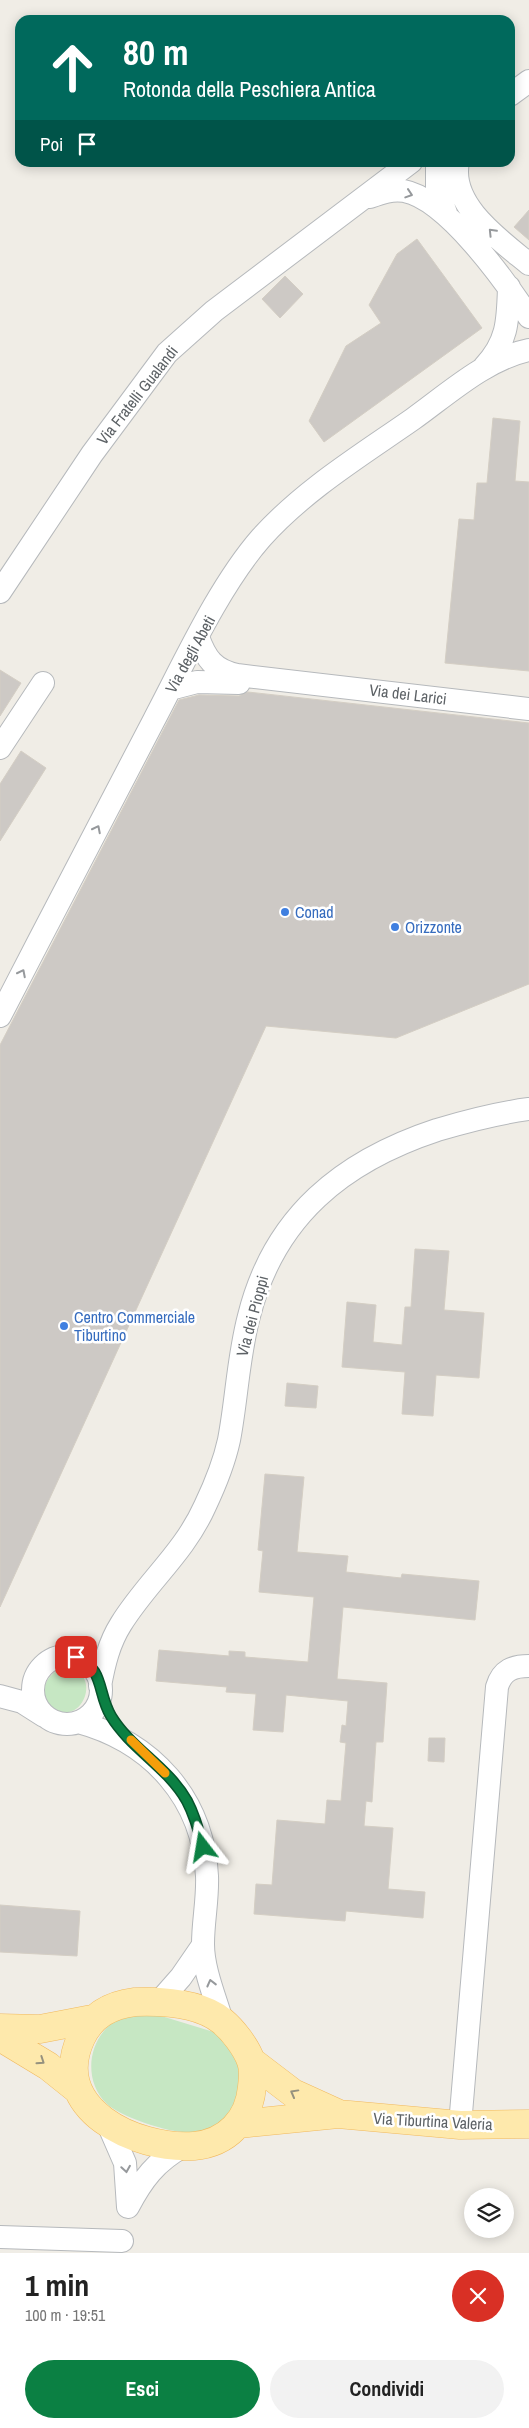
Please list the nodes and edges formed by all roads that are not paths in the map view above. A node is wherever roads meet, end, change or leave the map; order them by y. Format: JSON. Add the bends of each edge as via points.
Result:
{"nodes":[{"id":1,"x":529,"y":81,"type":"edge"},
{"id":2,"x":515,"y":91,"type":"edge"},
{"id":3,"x":405,"y":167,"type":"edge"},
{"id":4,"x":437,"y":167,"type":"edge"},
{"id":5,"x":458,"y":167,"type":"edge"},
{"id":6,"x":362,"y":200,"type":"junction"},
{"id":7,"x":447,"y":216,"type":"junction"},
{"id":8,"x":529,"y":264,"type":"edge"},
{"id":9,"x":509,"y":287,"type":"junction"},
{"id":10,"x":529,"y":317,"type":"edge"},
{"id":11,"x":529,"y":350,"type":"edge"},
{"id":12,"x":495,"y":356,"type":"junction"},
{"id":13,"x":478,"y":373,"type":"junction"},
{"id":14,"x":0,"y":592,"type":"edge"},
{"id":15,"x":190,"y":652,"type":"junction"},
{"id":16,"x":288,"y":681,"type":"junction"},
{"id":17,"x":218,"y":682,"type":"junction"},
{"id":18,"x":43,"y":683,"type":"dead end"},
{"id":19,"x":170,"y":689,"type":"junction"},
{"id":20,"x":529,"y":709,"type":"edge"},
{"id":21,"x":0,"y":748,"type":"edge"},
{"id":22,"x":0,"y":1016,"type":"edge"},
{"id":23,"x":529,"y":1109,"type":"edge"},
{"id":24,"x":122,"y":1623,"type":"junction"},
{"id":25,"x":50,"y":1661,"type":"junction"},
{"id":26,"x":529,"y":1666,"type":"edge"},
{"id":27,"x":0,"y":1685,"type":"edge"},
{"id":28,"x":100,"y":1690,"type":"junction"},
{"id":29,"x":0,"y":1696,"type":"edge"},
{"id":30,"x":45,"y":1716,"type":"junction"},
{"id":31,"x":78,"y":1722,"type":"junction"},
{"id":32,"x":137,"y":1749,"type":"junction"},
{"id":33,"x":203,"y":1945,"type":"junction"},
{"id":34,"x":159,"y":2002,"type":"junction"},
{"id":35,"x":92,"y":2019,"type":"junction"},
{"id":36,"x":222,"y":2021,"type":"junction"},
{"id":37,"x":0,"y":2028,"type":"edge"},
{"id":38,"x":0,"y":2037,"type":"edge"},
{"id":39,"x":251,"y":2061,"type":"junction"},
{"id":40,"x":78,"y":2090,"type":"junction"},
{"id":41,"x":338,"y":2114,"type":"junction"},
{"id":42,"x":108,"y":2124,"type":"junction"},
{"id":43,"x":239,"y":2124,"type":"junction"},
{"id":44,"x":529,"y":2124,"type":"edge"},
{"id":45,"x":460,"y":2125,"type":"junction"},
{"id":46,"x":184,"y":2146,"type":"junction"},
{"id":47,"x":128,"y":2208,"type":"junction"},
{"id":48,"x":0,"y":2237,"type":"edge"},
{"id":49,"x":122,"y":2247,"type":"edge"}],
"edges":[{"from":1,"to":2,"type":"street"},
{"from":3,"to":6,"type":"street","name":"Via Fratelli Gualandi"},
{"from":4,"to":7,"type":"street","via":[[437,188]]},
{"from":8,"to":5,"type":"street","one_way":true,"via":[[465,202],[457,187]]},
{"from":6,"to":7,"type":"street","one_way":true,"via":[[390,191],[404,192]]},
{"from":6,"to":14,"type":"street","name":"Via Fratelli Gualandi","via":[[214,311],[167,353],[92,454]]},
{"from":7,"to":9,"type":"street"},
{"from":9,"to":10,"type":"street"},
{"from":9,"to":12,"type":"street","name":"Via degli Abeti","via":[[508,322]]},
{"from":10,"to":12,"type":"street","name":"Via degli Abeti"},
{"from":11,"to":13,"type":"street","name":"Via degli Abeti","via":[[513,353]]},
{"from":12,"to":13,"type":"street","name":"Via degli Abeti"},
{"from":13,"to":15,"type":"street","name":"Via degli Abeti","via":[[335,473],[260,539],[239,567]]},
{"from":15,"to":16,"type":"street","name":"Via dei Larici","via":[[204,653],[218,668],[237,675]]},
{"from":15,"to":17,"type":"street","name":"Via dei Larici","via":[[194,669]]},
{"from":15,"to":19,"type":"street","name":"Via degli Abeti"},
{"from":16,"to":17,"type":"street","name":"Via dei Larici"},
{"from":16,"to":20,"type":"street","name":"Via dei Larici"},
{"from":17,"to":19,"type":"street","name":"Via dei Larici","via":[[197,682]]},
{"from":18,"to":21,"type":"street"},
{"from":22,"to":19,"type":"street","name":"Via degli Abeti","one_way":true},
{"from":23,"to":24,"type":"street","name":"Via dei Pioppi","via":[[460,1123],[368,1158],[314,1199],[292,1223],[274,1249],[253,1299],[239,1361],[229,1441],[208,1500],[182,1546]]},
{"from":24,"to":25,"type":"street","via":[[87,1649]]},
{"from":24,"to":28,"type":"street","via":[[108,1650]]},
{"from":25,"to":27,"type":"street","via":[[19,1679]]},
{"from":25,"to":28,"type":"street","via":[[65,1656],[85,1661],[93,1668]]},
{"from":25,"to":30,"type":"street","via":[[36,1674],[33,1685],[37,1707]]},
{"from":26,"to":45,"type":"street","via":[[508,1669],[497,1687]]},
{"from":28,"to":31,"type":"street","via":[[93,1711]]},
{"from":28,"to":32,"type":"street","via":[[111,1716]]},
{"from":29,"to":30,"type":"street","via":[[22,1702]]},
{"from":30,"to":31,"type":"street","via":[[60,1723]]},
{"from":31,"to":32,"type":"street","via":[[107,1732]]},
{"from":32,"to":33,"type":"street","via":[[172,1780],[196,1818],[207,1875]]},
{"from":33,"to":34,"type":"street","via":[[181,1978]]},
{"from":36,"to":33,"type":"street","one_way":true,"via":[[210,1984]]},
{"from":34,"to":35,"type":"main road","via":[[126,2003]]},
{"from":34,"to":36,"type":"main road","via":[[206,2012]]},
{"from":35,"to":37,"type":"main road","via":[[40,2029]]},
{"from":35,"to":40,"type":"main road","via":[[76,2052],[74,2076]]},
{"from":36,"to":39,"type":"main road","via":[[237,2037]]},
{"from":38,"to":40,"type":"main road","one_way":true,"via":[[48,2066]]},
{"from":41,"to":39,"type":"main road","one_way":true,"via":[[293,2093]]},
{"from":39,"to":43,"type":"main road","via":[[252,2091],[248,2109]]},
{"from":40,"to":42,"type":"main road","via":[[88,2106]]},
{"from":41,"to":43,"type":"main road"},
{"from":41,"to":45,"type":"main road","name":"Via Tiburtina Valeria"},
{"from":42,"to":46,"type":"main road","via":[[148,2142]]},
{"from":42,"to":47,"type":"street","one_way":true,"via":[[126,2163]]},
{"from":43,"to":46,"type":"main road","via":[[216,2140]]},
{"from":44,"to":45,"type":"main road","name":"Via Tiburtina Valeria"},
{"from":46,"to":47,"type":"street","via":[[158,2162]]},
{"from":47,"to":49,"type":"street"},
{"from":48,"to":49,"type":"street"}]}
